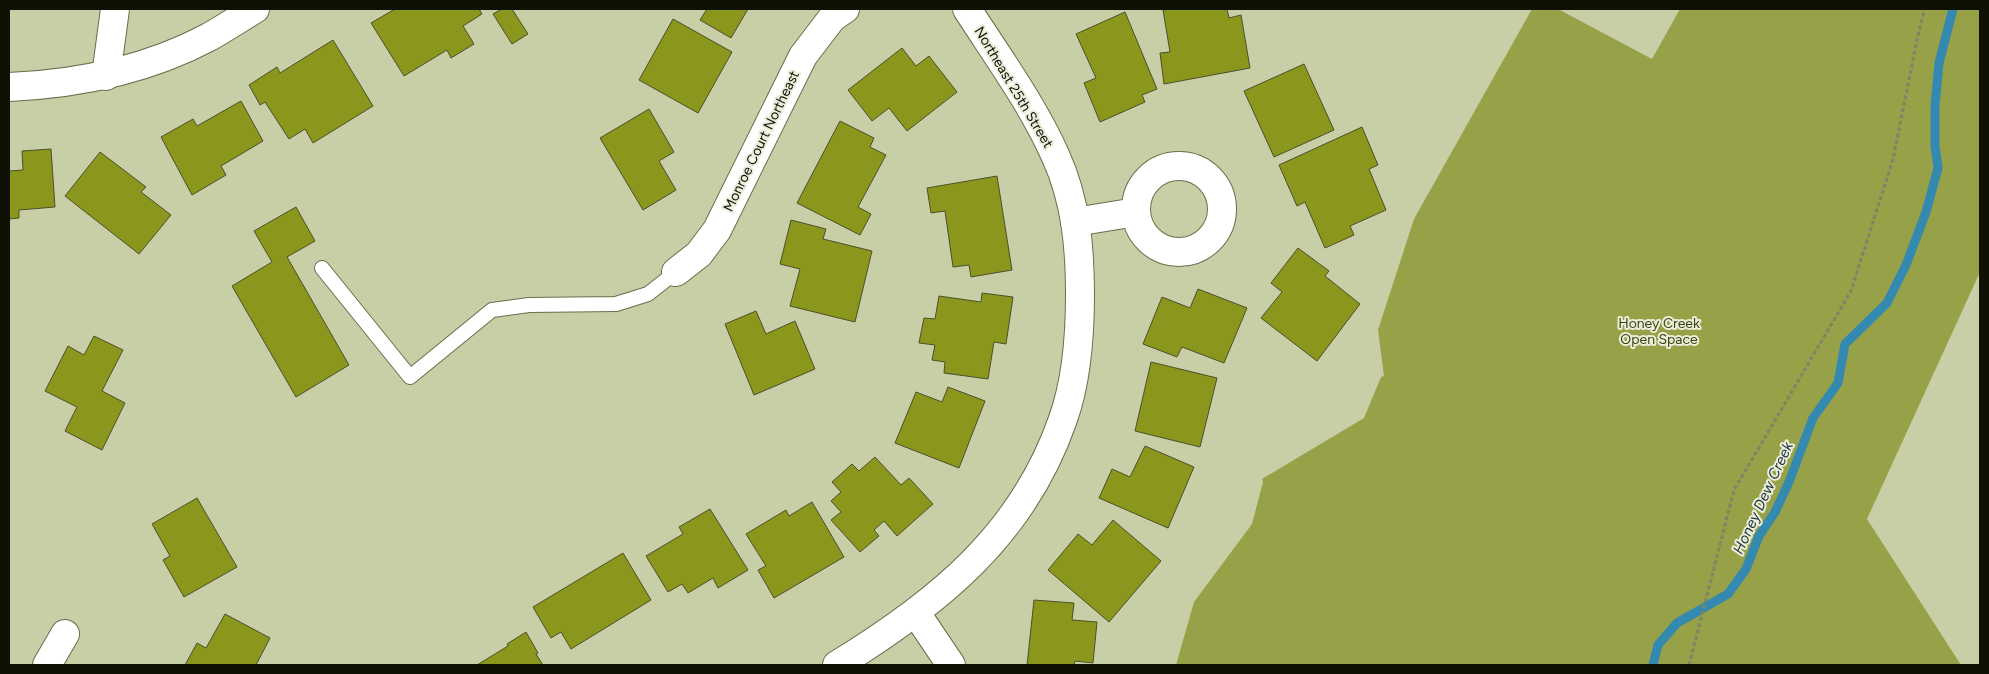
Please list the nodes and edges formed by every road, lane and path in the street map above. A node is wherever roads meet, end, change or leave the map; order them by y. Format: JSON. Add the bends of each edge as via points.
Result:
{"nodes":[{"id":1,"x":115,"y":9,"type":"edge"},
{"id":2,"x":255,"y":9,"type":"edge"},
{"id":3,"x":845,"y":9,"type":"edge"},
{"id":4,"x":967,"y":9,"type":"edge"},
{"id":5,"x":1925,"y":9,"type":"edge"},
{"id":6,"x":106,"y":76,"type":"junction"},
{"id":7,"x":9,"y":87,"type":"edge"},
{"id":8,"x":1136,"y":212,"type":"dead end"},
{"id":9,"x":1075,"y":222,"type":"junction"},
{"id":10,"x":322,"y":268,"type":"dead end"},
{"id":11,"x":676,"y":272,"type":"joint"},
{"id":12,"x":916,"y":613,"type":"junction"},
{"id":13,"x":65,"y":634,"type":"dead end"},
{"id":14,"x":871,"y":657,"type":"edge"},
{"id":15,"x":47,"y":665,"type":"edge"},
{"id":16,"x":838,"y":665,"type":"edge"},
{"id":17,"x":951,"y":665,"type":"edge"},
{"id":18,"x":1689,"y":665,"type":"edge"}],
"edges":[{"from":1,"to":6,"type":"street"},
{"from":2,"to":6,"type":"street","via":[[208,37],[169,55]]},
{"from":3,"to":11,"type":"street","name":"Monroe Court Northeast","via":[[832,18],[803,56],[717,230],[699,254]]},
{"from":4,"to":9,"type":"street","name":"Northeast 25th Street","via":[[1033,113],[1056,158]]},
{"from":5,"to":18,"type":"path","via":[[1893,159],[1851,291],[1734,490]]},
{"from":6,"to":7,"type":"street"},
{"from":8,"to":9,"type":"street"},
{"from":9,"to":12,"type":"street","name":"Northeast 25th Street","via":[[1080,266],[1080,318],[1075,372],[1064,418],[1045,462],[999,536],[962,574]]},
{"from":10,"to":11,"type":"lane","via":[[410,377],[492,310],[529,305],[616,304],[648,294]]},
{"from":12,"to":14,"type":"street","name":"Northeast 25th Street"},
{"from":12,"to":17,"type":"street"},
{"from":13,"to":15,"type":"street"},
{"from":14,"to":16,"type":"street","name":"Northeast 25th Street"}]}
